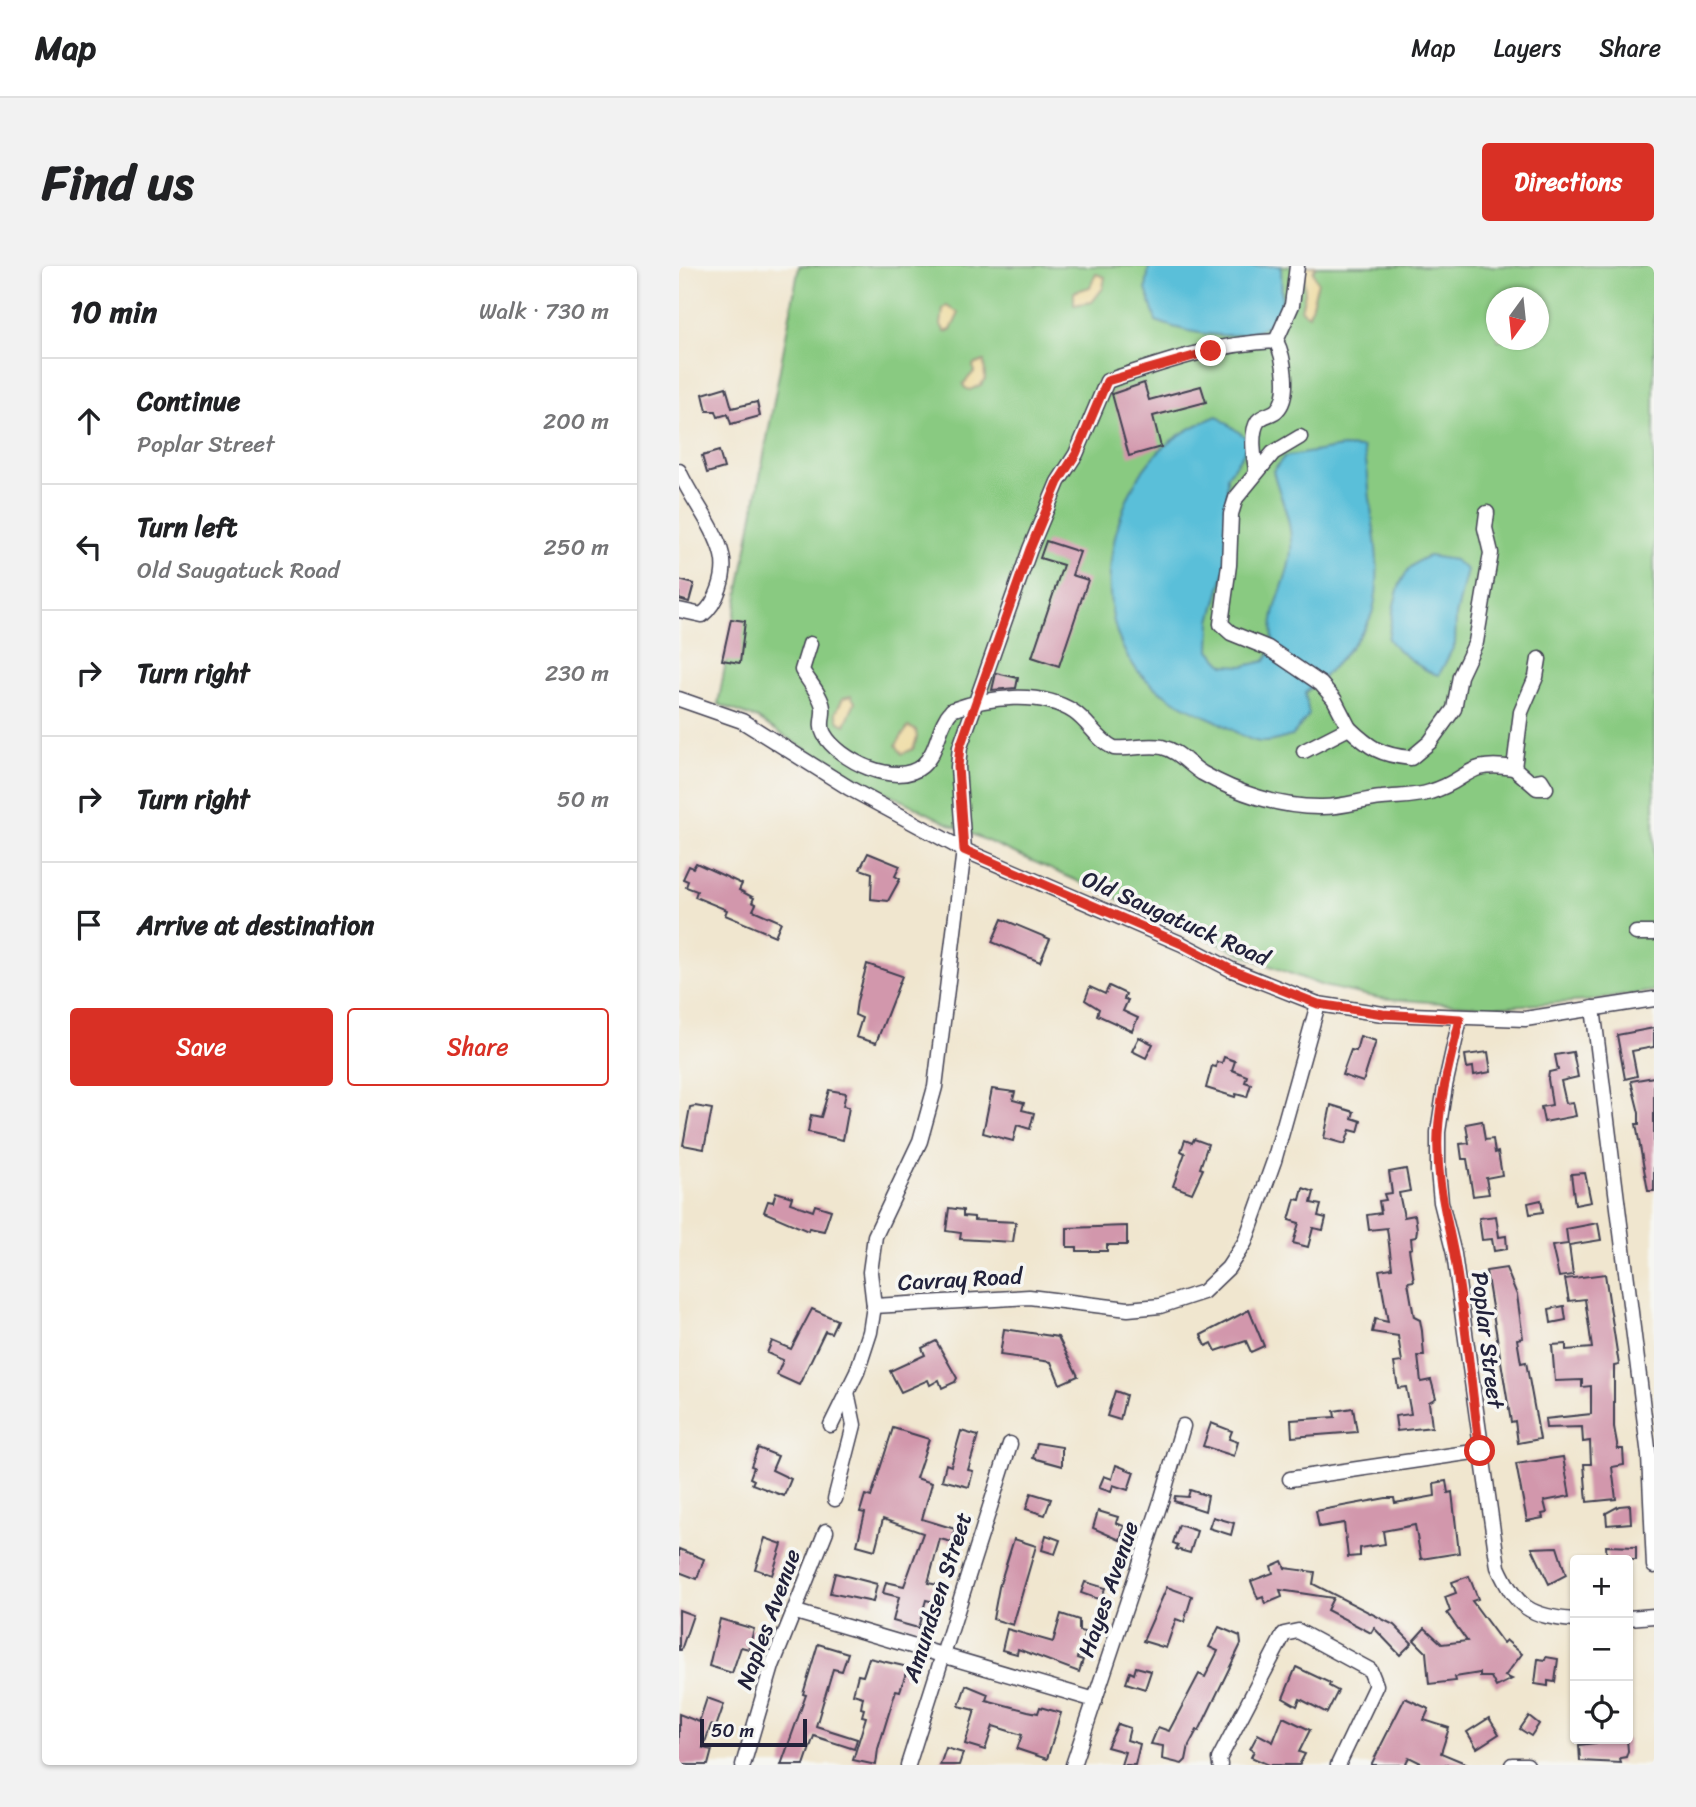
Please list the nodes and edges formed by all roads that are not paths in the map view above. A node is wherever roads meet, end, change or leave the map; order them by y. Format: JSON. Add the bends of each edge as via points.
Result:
{"nodes":[{"id":1,"x":1297,"y":266,"type":"edge"},
{"id":2,"x":1276,"y":341,"type":"junction"},
{"id":3,"x":1300,"y":437,"type":"dead end"},
{"id":4,"x":1256,"y":470,"type":"junction"},
{"id":5,"x":679,"y":471,"type":"edge"},
{"id":6,"x":1487,"y":513,"type":"dead end"},
{"id":7,"x":679,"y":610,"type":"edge"},
{"id":8,"x":810,"y":644,"type":"dead end"},
{"id":9,"x":1539,"y":659,"type":"dead end"},
{"id":10,"x":679,"y":699,"type":"edge"},
{"id":11,"x":974,"y":704,"type":"junction"},
{"id":12,"x":1349,"y":728,"type":"junction"},
{"id":13,"x":1304,"y":751,"type":"dead end"},
{"id":14,"x":1514,"y":768,"type":"junction"},
{"id":15,"x":1531,"y":782,"type":"dead end"},
{"id":16,"x":964,"y":850,"type":"junction"},
{"id":17,"x":1636,"y":933,"type":"dead end"},
{"id":18,"x":1654,"y":933,"type":"edge"},
{"id":19,"x":1654,"y":999,"type":"edge"},
{"id":20,"x":1318,"y":1004,"type":"junction"},
{"id":21,"x":1594,"y":1008,"type":"junction"},
{"id":22,"x":1460,"y":1019,"type":"junction"},
{"id":23,"x":874,"y":1306,"type":"junction"},
{"id":24,"x":847,"y":1392,"type":"junction"},
{"id":25,"x":831,"y":1424,"type":"dead end"},
{"id":26,"x":1183,"y":1426,"type":"dead end"},
{"id":27,"x":1010,"y":1444,"type":"dead end"},
{"id":28,"x":1480,"y":1451,"type":"junction"},
{"id":29,"x":1290,"y":1479,"type":"dead end"},
{"id":30,"x":835,"y":1499,"type":"dead end"},
{"id":31,"x":826,"y":1531,"type":"dead end"},
{"id":32,"x":1654,"y":1566,"type":"edge"},
{"id":33,"x":796,"y":1612,"type":"junction"},
{"id":34,"x":1654,"y":1616,"type":"edge"},
{"id":35,"x":1633,"y":1618,"type":"edge"},
{"id":36,"x":1570,"y":1620,"type":"edge"},
{"id":37,"x":941,"y":1656,"type":"junction"},
{"id":38,"x":1095,"y":1700,"type":"junction"},
{"id":39,"x":743,"y":1765,"type":"edge"},
{"id":40,"x":908,"y":1765,"type":"edge"},
{"id":41,"x":1073,"y":1765,"type":"edge"},
{"id":42,"x":1220,"y":1765,"type":"edge"},
{"id":43,"x":1338,"y":1765,"type":"edge"},
{"id":44,"x":1512,"y":1765,"type":"edge"},
{"id":45,"x":1527,"y":1765,"type":"edge"}],
"edges":[{"from":1,"to":2,"type":"street","via":[[1292,305]]},
{"from":2,"to":4,"type":"street","via":[[1285,368],[1282,399],[1277,410],[1259,419],[1256,426]]},
{"from":2,"to":11,"type":"street","name":"Cavray Road","via":[[1187,355],[1107,381],[1044,514]]},
{"from":3,"to":4,"type":"street"},
{"from":4,"to":12,"type":"street","via":[[1236,498],[1231,514],[1221,624],[1231,634],[1268,648],[1321,684]]},
{"from":5,"to":7,"type":"street","via":[[723,556],[713,606],[702,615]]},
{"from":6,"to":12,"type":"street","via":[[1488,580],[1476,642],[1460,676],[1454,709],[1430,742],[1411,758],[1377,751]]},
{"from":8,"to":11,"type":"street","via":[[802,670],[823,708],[825,737],[875,771],[896,776],[920,768],[935,749],[947,715]]},
{"from":9,"to":14,"type":"street","via":[[1521,712]]},
{"from":10,"to":16,"type":"street","name":"Old Saugatuck Road","via":[[743,721],[849,788]]},
{"from":11,"to":14,"type":"street","via":[[1025,699],[1061,705],[1114,748],[1162,748],[1228,786],[1289,806],[1347,807],[1427,793],[1478,765]]},
{"from":11,"to":16,"type":"street","name":"Cavray Road","via":[[958,755]]},
{"from":12,"to":13,"type":"street"},
{"from":14,"to":15,"type":"street"},
{"from":16,"to":20,"type":"street","name":"Old Saugatuck Road"},
{"from":16,"to":23,"type":"street","name":"Cavray Road","via":[[935,1087],[920,1141],[875,1237],[870,1272]]},
{"from":17,"to":18,"type":"street"},
{"from":19,"to":21,"type":"street","name":"Old Saugatuck Road"},
{"from":20,"to":22,"type":"street","name":"Old Saugatuck Road"},
{"from":20,"to":23,"type":"street","name":"Cavray Road","via":[[1274,1161],[1245,1242],[1228,1268],[1203,1292],[1160,1306],[1128,1309],[1029,1297]]},
{"from":21,"to":22,"type":"street","name":"Old Saugatuck Road","via":[[1525,1019]]},
{"from":21,"to":32,"type":"street","via":[[1649,1456]]},
{"from":22,"to":28,"type":"street","name":"Poplar Street","via":[[1444,1086],[1438,1171],[1454,1254]]},
{"from":23,"to":24,"type":"street","via":[[870,1332]]},
{"from":24,"to":25,"type":"street"},
{"from":24,"to":30,"type":"street","via":[[854,1425]]},
{"from":26,"to":38,"type":"street","name":"Hayes Avenue"},
{"from":27,"to":37,"type":"street","name":"Amundsen Street"},
{"from":28,"to":29,"type":"street"},
{"from":28,"to":36,"type":"street","name":"Poplar Street","via":[[1498,1567],[1512,1596],[1529,1610],[1551,1619]]},
{"from":31,"to":33,"type":"street","name":"Naples Avenue"},
{"from":33,"to":37,"type":"street"},
{"from":33,"to":39,"type":"street","name":"Naples Avenue","via":[[772,1666]]},
{"from":34,"to":35,"type":"street"},
{"from":37,"to":38,"type":"street"},
{"from":37,"to":40,"type":"street","name":"Amundsen Street"},
{"from":38,"to":41,"type":"street","name":"Hayes Avenue"},
{"from":42,"to":43,"type":"street","via":[[1219,1759],[1284,1634],[1299,1631],[1370,1670],[1376,1685]]},
{"from":44,"to":45,"type":"street"}]}
